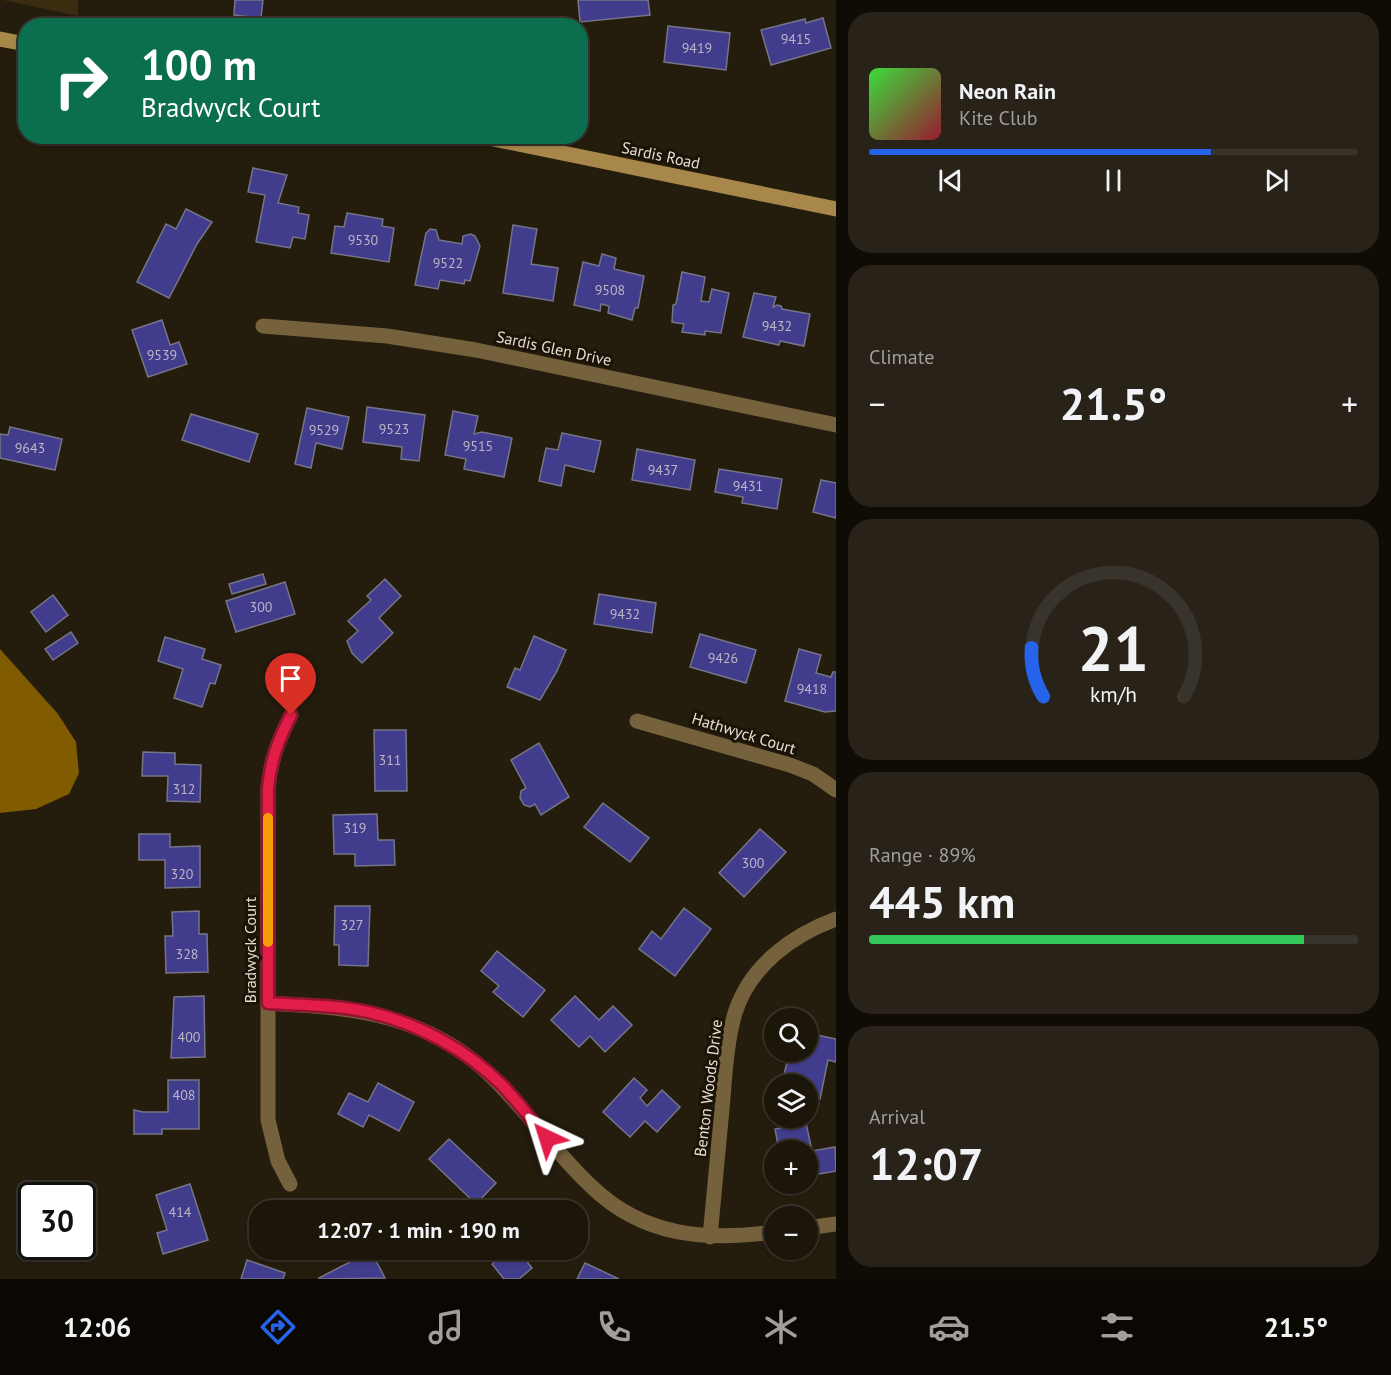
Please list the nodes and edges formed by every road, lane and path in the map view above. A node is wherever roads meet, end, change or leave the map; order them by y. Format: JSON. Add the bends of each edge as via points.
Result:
{"nodes":[{"id":1,"x":0,"y":39,"type":"edge"},
{"id":2,"x":18,"y":42,"type":"edge"},
{"id":3,"x":518,"y":144,"type":"edge"},
{"id":4,"x":836,"y":209,"type":"edge"},
{"id":5,"x":263,"y":326,"type":"dead end"},
{"id":6,"x":836,"y":425,"type":"edge"},
{"id":7,"x":291,"y":715,"type":"dead end"},
{"id":8,"x":637,"y":721,"type":"dead end"},
{"id":9,"x":836,"y":790,"type":"edge"},
{"id":10,"x":836,"y":919,"type":"edge"},
{"id":11,"x":268,"y":1003,"type":"junction"},
{"id":12,"x":290,"y":1184,"type":"dead end"},
{"id":13,"x":836,"y":1224,"type":"edge"},
{"id":14,"x":818,"y":1226,"type":"edge"},
{"id":15,"x":764,"y":1233,"type":"edge"},
{"id":16,"x":710,"y":1237,"type":"junction"}],
"edges":[{"from":1,"to":2,"type":"main road"},
{"from":3,"to":4,"type":"main road","name":"Sardis Road"},
{"from":5,"to":6,"type":"street","name":"Sardis Glen Drive","via":[[377,335],[476,350]]},
{"from":7,"to":11,"type":"street","name":"Bradwyck Court","via":[[276,743],[268,788]]},
{"from":8,"to":9,"type":"street","name":"Hathwyck Court","via":[[790,765],[813,774]]},
{"from":10,"to":16,"type":"street","name":"Benton Woods Drive","via":[[791,941],[775,954],[760,969],[736,1012],[727,1050]]},
{"from":11,"to":12,"type":"street","name":"Bradwyck Court","via":[[268,1120],[278,1161]]},
{"from":11,"to":16,"type":"street","via":[[368,1012],[455,1047],[502,1085],[577,1173],[613,1205],[677,1233]]},
{"from":13,"to":14,"type":"street"},
{"from":15,"to":16,"type":"street"}]}
